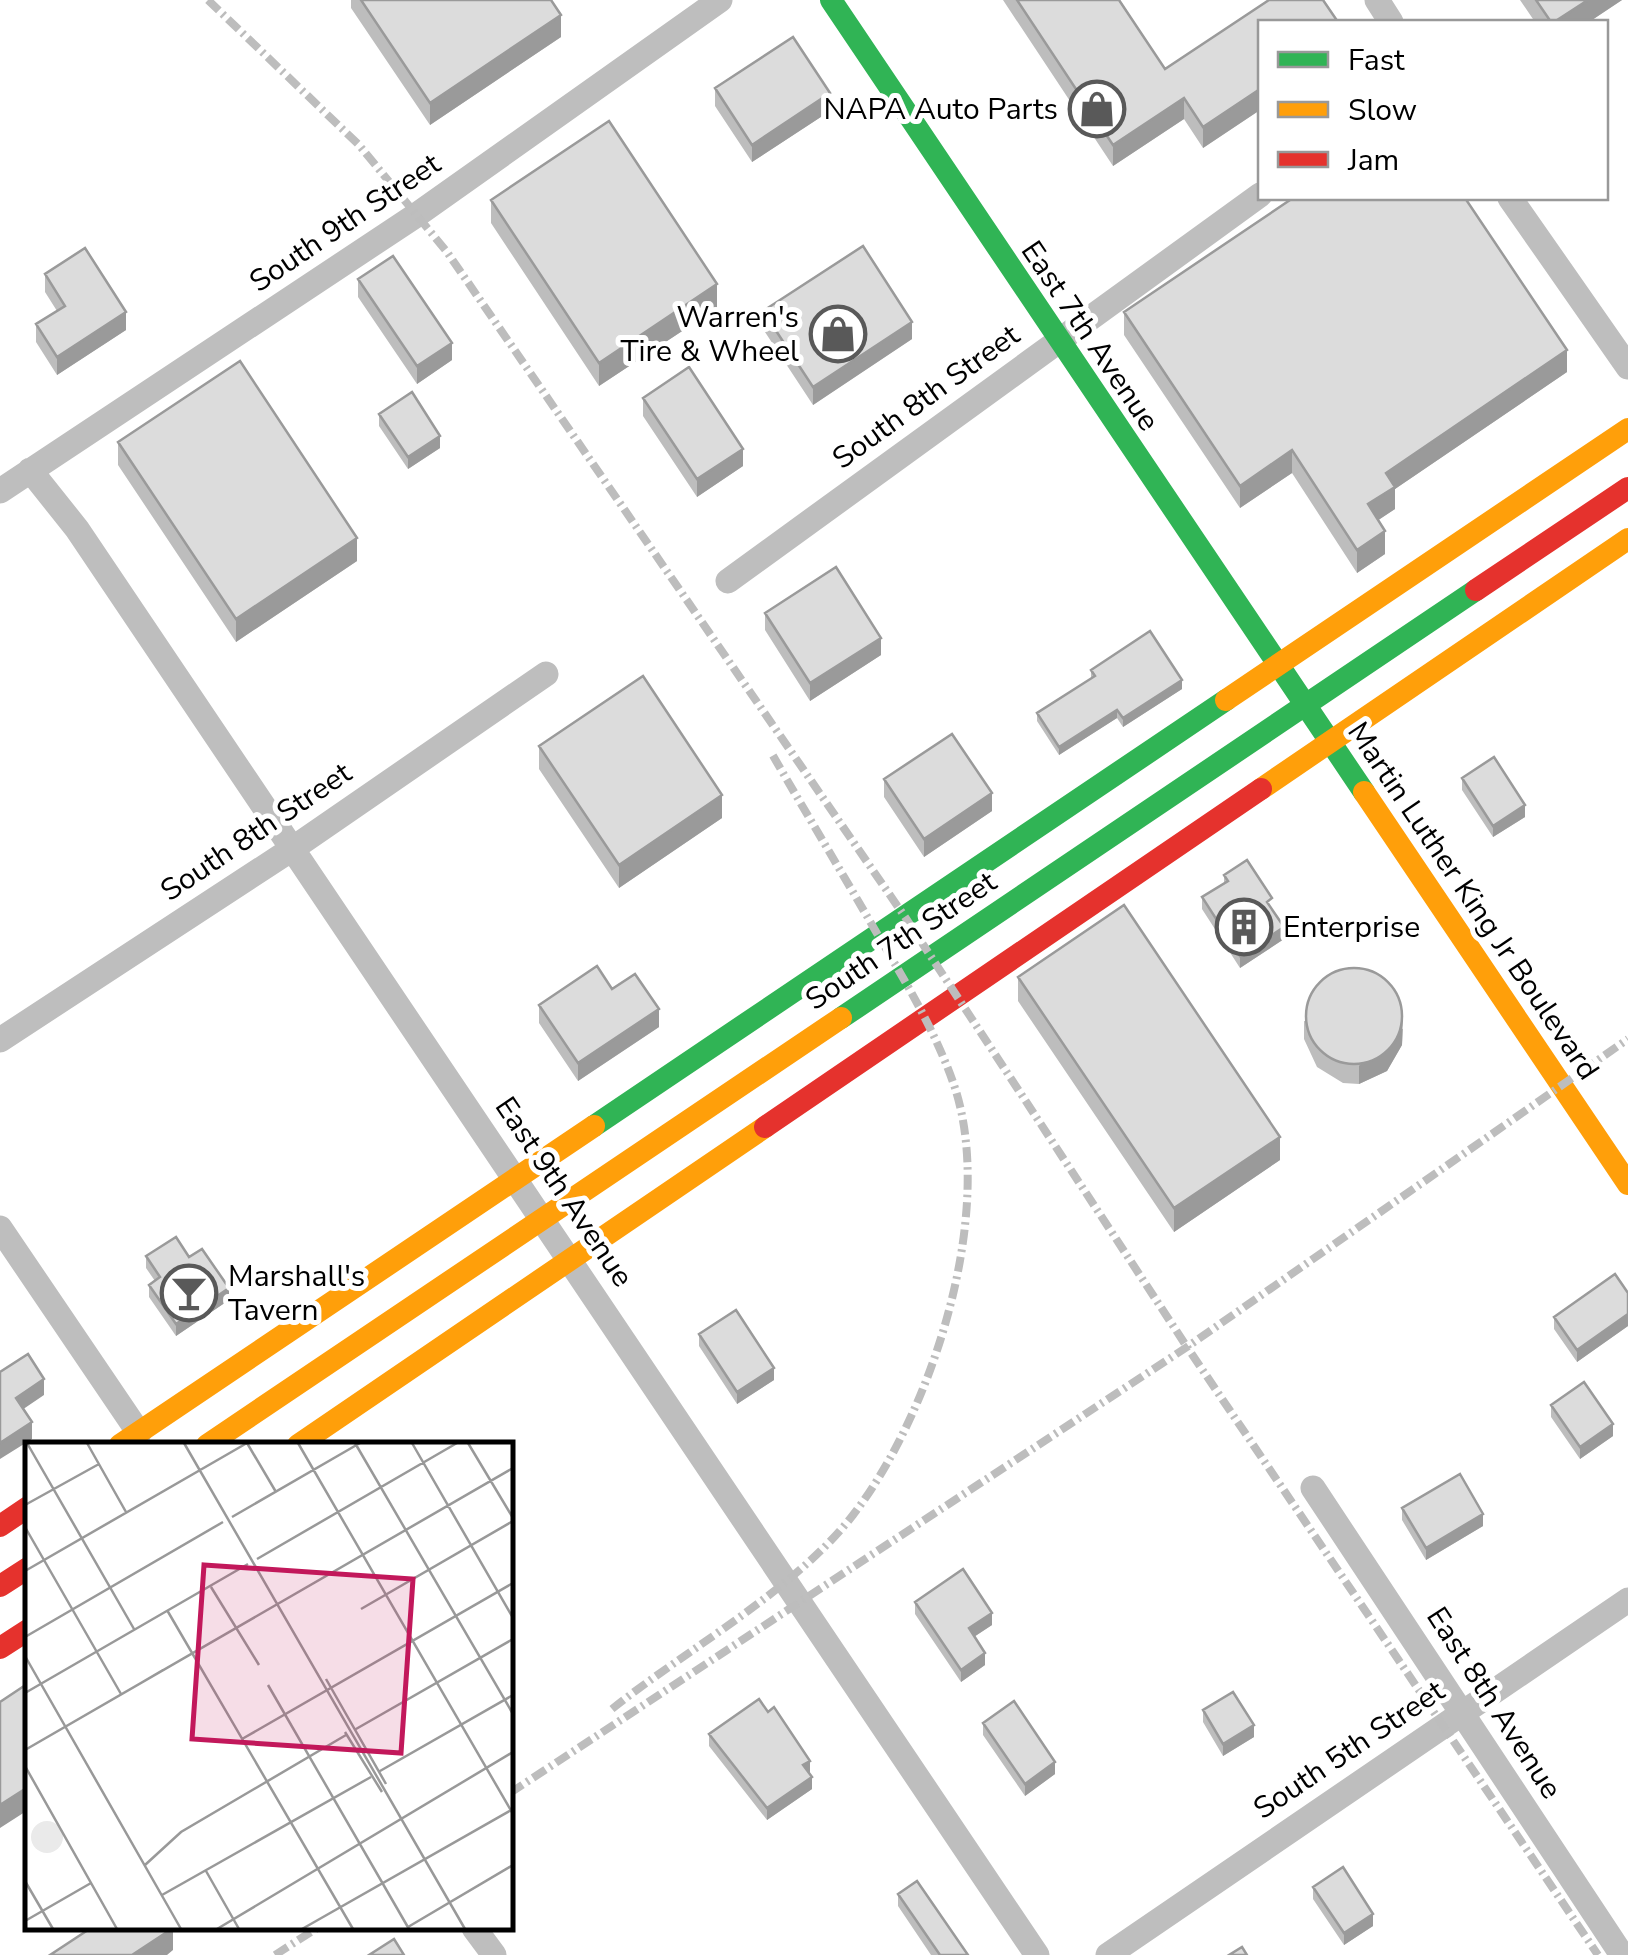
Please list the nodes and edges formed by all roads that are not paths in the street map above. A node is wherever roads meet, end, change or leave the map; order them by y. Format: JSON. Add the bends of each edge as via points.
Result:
{"nodes":[{"id":1,"x":720,"y":0,"type":"edge"},
{"id":2,"x":831,"y":0,"type":"edge"},
{"id":3,"x":1258,"y":196,"type":"edge"},
{"id":4,"x":1511,"y":200,"type":"edge"},
{"id":5,"x":1058,"y":342,"type":"junction"},
{"id":6,"x":1628,"y":367,"type":"edge"},
{"id":7,"x":1628,"y":429,"type":"edge"},
{"id":8,"x":30,"y":470,"type":"junction"},
{"id":9,"x":1628,"y":488,"type":"edge"},
{"id":10,"x":0,"y":491,"type":"edge"},
{"id":11,"x":1628,"y":539,"type":"edge"},
{"id":12,"x":728,"y":581,"type":"dead end"},
{"id":13,"x":1278,"y":665,"type":"junction"},
{"id":14,"x":546,"y":674,"type":"dead end"},
{"id":15,"x":1303,"y":702,"type":"joint"},
{"id":16,"x":1328,"y":740,"type":"junction"},
{"id":17,"x":292,"y":849,"type":"junction"},
{"id":18,"x":0,"y":1040,"type":"edge"},
{"id":19,"x":516,"y":1178,"type":"junction"},
{"id":20,"x":1628,"y":1184,"type":"edge"},
{"id":21,"x":0,"y":1228,"type":"edge"},
{"id":22,"x":570,"y":1259,"type":"junction"},
{"id":23,"x":130,"y":1439,"type":"edge"},
{"id":24,"x":211,"y":1442,"type":"edge"},
{"id":25,"x":302,"y":1442,"type":"edge"},
{"id":26,"x":1313,"y":1488,"type":"dead end"},
{"id":27,"x":25,"y":1510,"type":"edge"},
{"id":28,"x":0,"y":1526,"type":"edge"},
{"id":29,"x":25,"y":1570,"type":"edge"},
{"id":30,"x":0,"y":1586,"type":"edge"},
{"id":31,"x":1628,"y":1600,"type":"edge"},
{"id":32,"x":25,"y":1632,"type":"edge"},
{"id":33,"x":0,"y":1648,"type":"edge"},
{"id":34,"x":1461,"y":1712,"type":"junction"},
{"id":35,"x":475,"y":1930,"type":"edge"},
{"id":36,"x":494,"y":1955,"type":"edge"},
{"id":37,"x":1037,"y":1955,"type":"edge"},
{"id":38,"x":1108,"y":1955,"type":"edge"},
{"id":39,"x":1622,"y":1955,"type":"edge"}],
"edges":[{"from":1,"to":8,"type":"street","name":"South 9th Street","via":[[418,214]]},
{"from":2,"to":5,"type":"main road","name":"East 7th Avenue"},
{"from":3,"to":5,"type":"street","name":"South 8th Street"},
{"from":4,"to":6,"type":"street"},
{"from":5,"to":12,"type":"street","name":"South 8th Street"},
{"from":5,"to":13,"type":"main road","name":"East 7th Avenue"},
{"from":7,"to":13,"type":"main road"},
{"from":8,"to":10,"type":"street","name":"South 9th Street"},
{"from":8,"to":17,"type":"street","name":"East 9th Avenue"},
{"from":9,"to":24,"type":"main road","name":"South 7th Street"},
{"from":11,"to":16,"type":"main road"},
{"from":13,"to":15,"type":"main road","name":"East 7th Avenue"},
{"from":13,"to":19,"type":"main road"},
{"from":14,"to":17,"type":"street","name":"South 8th Street"},
{"from":15,"to":16,"type":"main road","name":"Martin Luther King Jr Boulevard"},
{"from":16,"to":20,"type":"main road","name":"Martin Luther King Jr Boulevard"},
{"from":16,"to":22,"type":"main road"},
{"from":17,"to":18,"type":"street","name":"South 8th Street"},
{"from":17,"to":19,"type":"street","name":"East 9th Avenue"},
{"from":19,"to":22,"type":"street","name":"East 9th Avenue"},
{"from":19,"to":23,"type":"main road"},
{"from":21,"to":23,"type":"street"},
{"from":22,"to":25,"type":"main road"},
{"from":22,"to":37,"type":"street","name":"East 9th Avenue"},
{"from":26,"to":34,"type":"street","name":"East 8th Avenue"},
{"from":27,"to":28,"type":"main road"},
{"from":29,"to":30,"type":"main road"},
{"from":31,"to":34,"type":"street","name":"South 5th Street"},
{"from":32,"to":33,"type":"main road"},
{"from":34,"to":38,"type":"street","name":"South 5th Street"},
{"from":34,"to":39,"type":"street","name":"East 8th Avenue"},
{"from":35,"to":36,"type":"street"}]}
